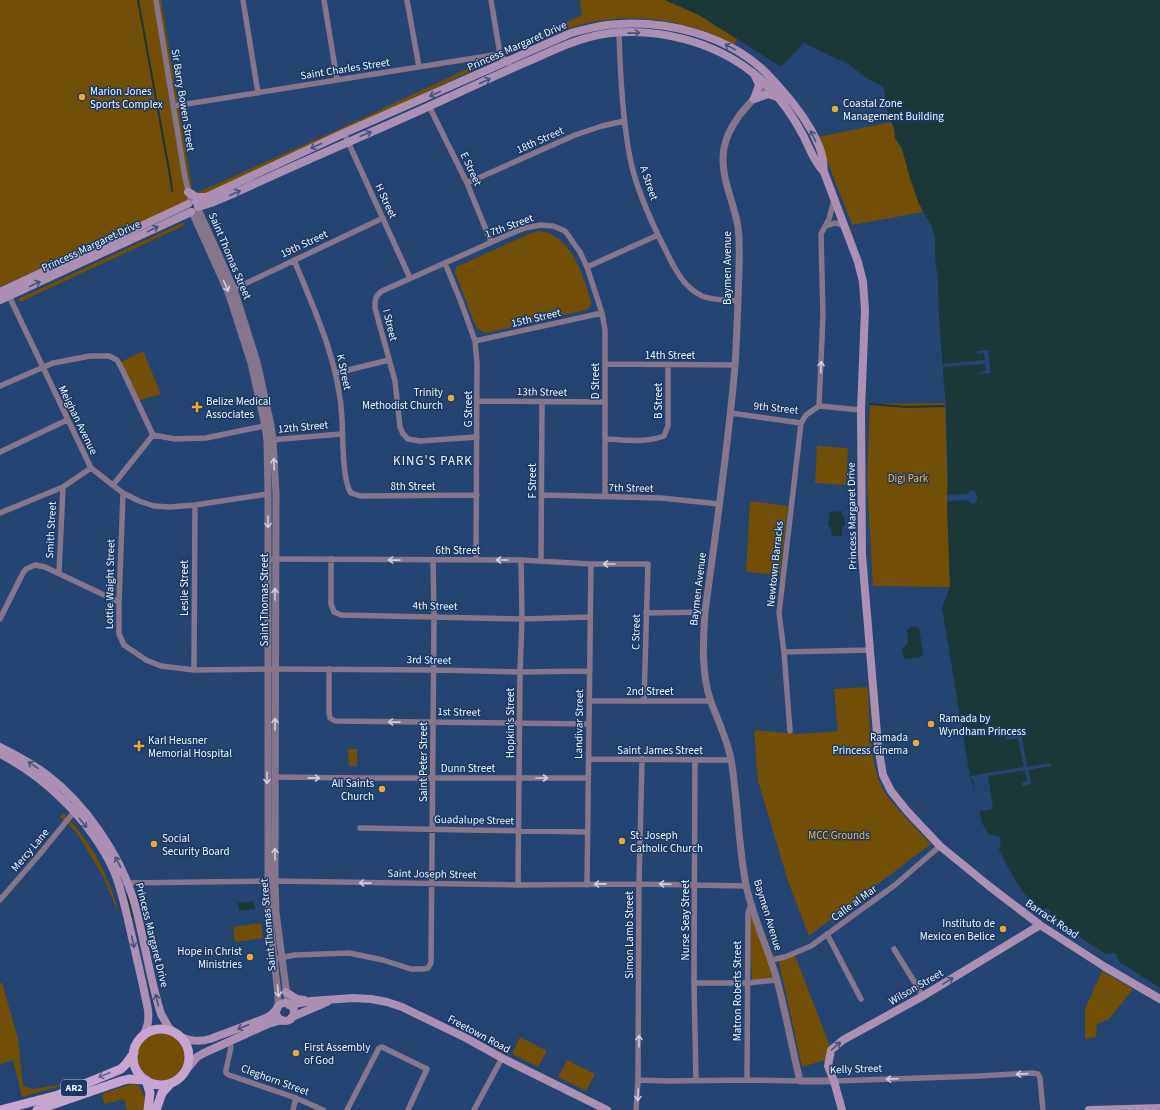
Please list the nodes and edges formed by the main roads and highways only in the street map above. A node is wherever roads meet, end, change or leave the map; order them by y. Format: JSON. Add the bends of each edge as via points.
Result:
{"nodes":[{"id":1,"x":510,"y":65,"type":"junction"},
{"id":2,"x":754,"y":74,"type":"junction"},
{"id":3,"x":769,"y":82,"type":"junction"},
{"id":4,"x":780,"y":98,"type":"junction"},
{"id":5,"x":824,"y":172,"type":"junction"},
{"id":6,"x":188,"y":192,"type":"road end"},
{"id":7,"x":206,"y":197,"type":"junction"},
{"id":8,"x":194,"y":207,"type":"junction"},
{"id":9,"x":0,"y":292,"type":"edge"},
{"id":10,"x":0,"y":300,"type":"edge"},
{"id":11,"x":0,"y":747,"type":"edge"},
{"id":12,"x":0,"y":754,"type":"edge"},
{"id":13,"x":940,"y":846,"type":"joint"},
{"id":14,"x":1040,"y":925,"type":"junction"},
{"id":15,"x":286,"y":992,"type":"road end"},
{"id":16,"x":1160,"y":999,"type":"edge"},
{"id":17,"x":311,"y":1000,"type":"junction"},
{"id":18,"x":336,"y":1000,"type":"junction"},
{"id":19,"x":288,"y":1004,"type":"junction"},
{"id":20,"x":278,"y":1008,"type":"junction"},
{"id":21,"x":292,"y":1017,"type":"junction"},
{"id":22,"x":282,"y":1020,"type":"junction"},
{"id":23,"x":178,"y":1035,"type":"junction"},
{"id":24,"x":142,"y":1037,"type":"junction"},
{"id":25,"x":134,"y":1053,"type":"junction"},
{"id":26,"x":187,"y":1069,"type":"junction"},
{"id":27,"x":145,"y":1080,"type":"junction"},
{"id":28,"x":834,"y":1081,"type":"junction"},
{"id":29,"x":170,"y":1084,"type":"junction"},
{"id":30,"x":1160,"y":1108,"type":"edge"},
{"id":31,"x":1,"y":1110,"type":"edge"},
{"id":32,"x":37,"y":1110,"type":"edge"},
{"id":33,"x":148,"y":1110,"type":"edge"},
{"id":34,"x":156,"y":1110,"type":"edge"},
{"id":35,"x":607,"y":1110,"type":"edge"},
{"id":36,"x":842,"y":1110,"type":"edge"},
{"id":37,"x":847,"y":1110,"type":"edge"},
{"id":38,"x":1089,"y":1110,"type":"edge"}],
"edges":[{"from":1,"to":2,"type":"main road","name":"Princess Margaret Drive","one_way":true,"via":[[585,39],[611,33],[641,33],[691,42],[725,55]]},
{"from":3,"to":1,"type":"main road","name":"Princess Margaret Drive","one_way":true,"via":[[760,68],[719,42],[663,26],[619,24],[571,33]]},
{"from":1,"to":7,"type":"main road","name":"Princess Margaret Drive","one_way":true,"via":[[344,133]]},
{"from":8,"to":1,"type":"main road","name":"Princess Margaret Drive","one_way":true,"via":[[217,201],[429,106]]},
{"from":2,"to":3,"type":"main road","name":"Princess Margaret Drive"},
{"from":2,"to":4,"type":"main road","via":[[759,85],[754,99],[768,94]]},
{"from":3,"to":4,"type":"main road","name":"Princess Margaret Drive"},
{"from":5,"to":3,"type":"main road","name":"Princess Margaret Drive","one_way":true,"via":[[819,149],[807,124],[796,107]]},
{"from":4,"to":5,"type":"main road","name":"Princess Margaret Drive","via":[[816,164]]},
{"from":5,"to":13,"type":"main road","name":"Princess Margaret Drive","via":[[863,282],[865,310],[861,410],[862,555],[878,746],[883,775],[897,800]]},
{"from":6,"to":7,"type":"main road","via":[[196,197]]},
{"from":7,"to":8,"type":"main road","name":"Princess Margaret Drive"},
{"from":8,"to":9,"type":"main road","name":"Princess Margaret Drive"},
{"from":10,"to":8,"type":"main road","name":"Princess Margaret Drive","one_way":true},
{"from":23,"to":11,"type":"main road","name":"Princess Margaret Drive","one_way":true,"via":[[164,1021],[159,1008],[133,900],[120,865],[104,838],[86,814],[47,775]]},
{"from":12,"to":24,"type":"main road","name":"Princess Margaret Drive","one_way":true,"via":[[26,769],[66,803],[90,832],[112,868],[129,923],[148,1010],[149,1020]]},
{"from":13,"to":14,"type":"main road","name":"Barrack Road"},
{"from":14,"to":16,"type":"main road","name":"Barrack Road"},
{"from":28,"to":14,"type":"main road","name":"Wilson Street","one_way":true,"via":[[828,1066],[831,1050],[843,1040],[923,996]]},
{"from":15,"to":17,"type":"main road","via":[[297,999]]},
{"from":17,"to":18,"type":"main road","name":"Freetown Road"},
{"from":17,"to":19,"type":"main road","name":"Freetown Road"},
{"from":18,"to":21,"type":"main road","name":"Freetown Road"},
{"from":18,"to":35,"type":"main road","name":"Freetown Road","via":[[371,999],[402,1007]]},
{"from":19,"to":20,"type":"main road"},
{"from":19,"to":21,"type":"main road","via":[[293,1009]]},
{"from":20,"to":22,"type":"main road","via":[[277,1016]]},
{"from":20,"to":23,"type":"main road","one_way":true,"via":[[266,1018],[210,1039],[194,1041]]},
{"from":21,"to":22,"type":"main road"},
{"from":22,"to":26,"type":"main road","via":[[268,1024],[197,1058]]},
{"from":23,"to":24,"type":"main road","via":[[167,1030],[158,1030]]},
{"from":23,"to":26,"type":"main road","via":[[186,1044],[189,1060]]},
{"from":24,"to":25,"type":"main road"},
{"from":25,"to":27,"type":"main road","via":[[136,1068]]},
{"from":25,"to":31,"type":"main road","number":"AR2","one_way":true,"via":[[121,1069],[58,1095]]},
{"from":26,"to":29,"type":"main road"},
{"from":27,"to":29,"type":"main road","via":[[153,1084]]},
{"from":27,"to":32,"type":"main road","number":"AR2","via":[[121,1081]]},
{"from":27,"to":33,"type":"main road","via":[[150,1093]]},
{"from":28,"to":36,"type":"main road","name":"Wilson Street"},
{"from":28,"to":37,"type":"main road","name":"Wilson Street","via":[[842,1092]]},
{"from":29,"to":34,"type":"main road","via":[[162,1092]]},
{"from":30,"to":38,"type":"main road"}]}
